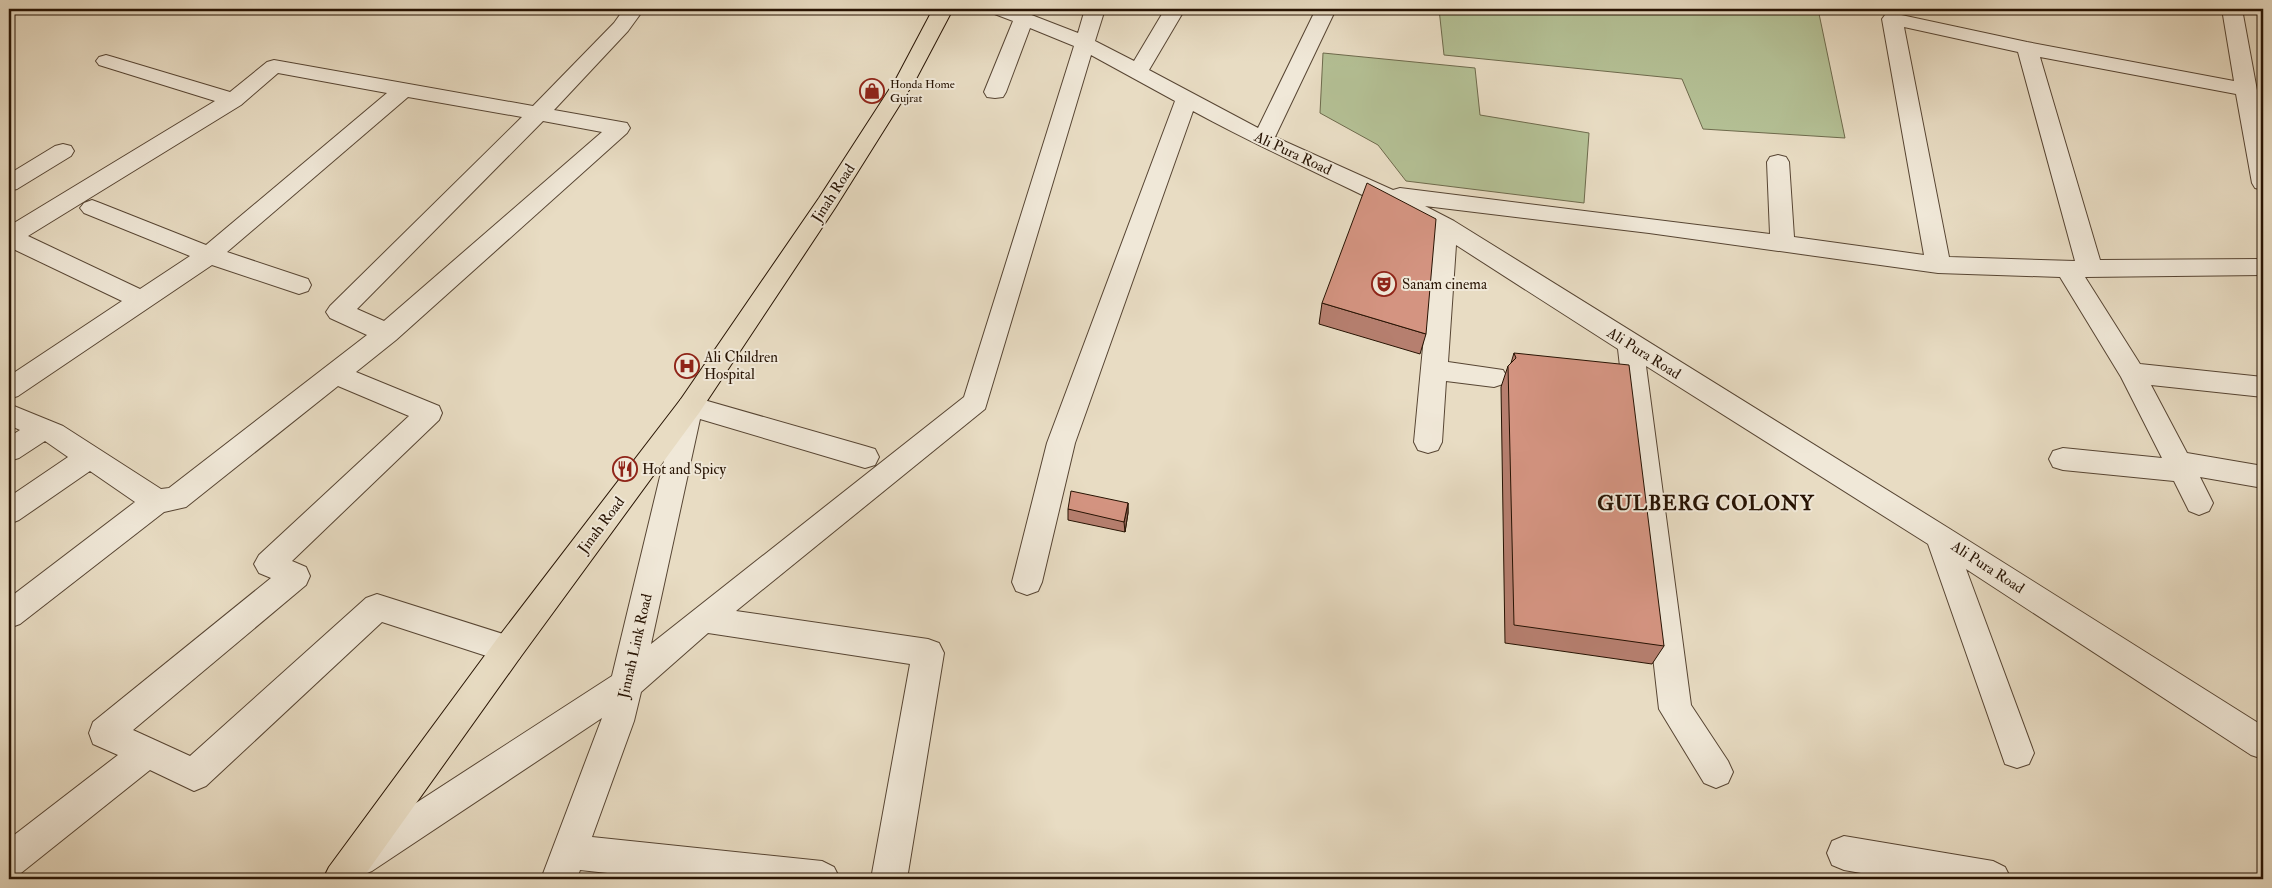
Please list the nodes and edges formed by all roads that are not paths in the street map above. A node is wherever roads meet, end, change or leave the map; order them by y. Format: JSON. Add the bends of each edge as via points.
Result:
{"nodes":[{"id":1,"x":634,"y":9,"type":"edge"},
{"id":2,"x":943,"y":9,"type":"edge"},
{"id":3,"x":999,"y":9,"type":"edge"},
{"id":4,"x":1094,"y":9,"type":"edge"},
{"id":5,"x":1175,"y":9,"type":"edge"},
{"id":6,"x":1326,"y":9,"type":"edge"},
{"id":7,"x":2232,"y":9,"type":"edge"},
{"id":8,"x":1024,"y":18,"type":"junction"},
{"id":9,"x":1084,"y":43,"type":"junction"},
{"id":10,"x":2027,"y":48,"type":"junction"},
{"id":11,"x":106,"y":61,"type":"dead end"},
{"id":12,"x":1137,"y":73,"type":"junction"},
{"id":13,"x":2244,"y":89,"type":"junction"},
{"id":14,"x":403,"y":90,"type":"junction"},
{"id":15,"x":995,"y":92,"type":"dead end"},
{"id":16,"x":1187,"y":99,"type":"junction"},
{"id":17,"x":233,"y":100,"type":"junction"},
{"id":18,"x":537,"y":115,"type":"junction"},
{"id":19,"x":1263,"y":140,"type":"junction"},
{"id":20,"x":63,"y":151,"type":"dead end"},
{"id":21,"x":1778,"y":162,"type":"dead end"},
{"id":22,"x":2263,"y":183,"type":"edge"},
{"id":23,"x":9,"y":184,"type":"edge"},
{"id":24,"x":1384,"y":194,"type":"junction"},
{"id":25,"x":92,"y":208,"type":"dead end"},
{"id":26,"x":1446,"y":227,"type":"junction"},
{"id":27,"x":9,"y":237,"type":"edge"},
{"id":28,"x":1782,"y":245,"type":"junction"},
{"id":29,"x":209,"y":255,"type":"junction"},
{"id":30,"x":1938,"y":265,"type":"junction"},
{"id":31,"x":2263,"y":267,"type":"edge"},
{"id":32,"x":2079,"y":269,"type":"junction"},
{"id":33,"x":299,"y":285,"type":"dead end"},
{"id":34,"x":141,"y":300,"type":"junction"},
{"id":35,"x":387,"y":333,"type":"junction"},
{"id":36,"x":1630,"y":344,"type":"junction"},
{"id":37,"x":1434,"y":370,"type":"junction"},
{"id":38,"x":2132,"y":373,"type":"junction"},
{"id":39,"x":335,"y":374,"type":"junction"},
{"id":40,"x":1494,"y":377,"type":"dead end"},
{"id":41,"x":2263,"y":387,"type":"edge"},
{"id":42,"x":9,"y":389,"type":"edge"},
{"id":43,"x":690,"y":406,"type":"junction"},
{"id":44,"x":9,"y":414,"type":"edge"},
{"id":45,"x":43,"y":429,"type":"junction"},
{"id":46,"x":1428,"y":442,"type":"dead end"},
{"id":47,"x":9,"y":450,"type":"edge"},
{"id":48,"x":88,"y":457,"type":"junction"},
{"id":49,"x":865,"y":457,"type":"dead end"},
{"id":50,"x":2063,"y":460,"type":"dead end"},
{"id":51,"x":2180,"y":466,"type":"junction"},
{"id":52,"x":2263,"y":477,"type":"edge"},
{"id":53,"x":156,"y":501,"type":"junction"},
{"id":54,"x":2199,"y":503,"type":"dead end"},
{"id":55,"x":9,"y":512,"type":"edge"},
{"id":56,"x":1940,"y":537,"type":"junction"},
{"id":57,"x":1027,"y":582,"type":"dead end"},
{"id":58,"x":9,"y":616,"type":"edge"},
{"id":59,"x":703,"y":619,"type":"junction"},
{"id":60,"x":508,"y":649,"type":"junction"},
{"id":61,"x":626,"y":685,"type":"junction"},
{"id":62,"x":2263,"y":744,"type":"edge"},
{"id":63,"x":147,"y":752,"type":"junction"},
{"id":64,"x":2017,"y":753,"type":"dead end"},
{"id":65,"x":1716,"y":772,"type":"dead end"},
{"id":66,"x":1844,"y":853,"type":"dead end"},
{"id":67,"x":9,"y":861,"type":"edge"},
{"id":68,"x":564,"y":866,"type":"edge"},
{"id":69,"x":347,"y":872,"type":"edge"},
{"id":70,"x":1914,"y":872,"type":"edge"},
{"id":71,"x":822,"y":879,"type":"edge"},
{"id":72,"x":889,"y":879,"type":"edge"},
{"id":73,"x":1993,"y":879,"type":"edge"}],
"edges":[{"from":1,"to":18,"type":"street","via":[[621,27]]},
{"from":2,"to":43,"type":"main road","name":"Jinah Road","via":[[906,80]]},
{"from":3,"to":8,"type":"street","name":"Ali Pura Road"},
{"from":4,"to":9,"type":"street"},
{"from":5,"to":12,"type":"street"},
{"from":6,"to":19,"type":"street"},
{"from":7,"to":13,"type":"street"},
{"from":8,"to":9,"type":"street","name":"Ali Pura Road"},
{"from":8,"to":15,"type":"street"},
{"from":9,"to":12,"type":"street","name":"Ali Pura Road"},
{"from":9,"to":59,"type":"street","via":[[976,402]]},
{"from":10,"to":13,"type":"street"},
{"from":10,"to":30,"type":"street","via":[[1892,19]]},
{"from":10,"to":32,"type":"street"},
{"from":11,"to":17,"type":"street"},
{"from":12,"to":16,"type":"street","name":"Ali Pura Road"},
{"from":13,"to":22,"type":"street"},
{"from":14,"to":17,"type":"street","via":[[274,66]]},
{"from":14,"to":18,"type":"street"},
{"from":14,"to":29,"type":"street"},
{"from":16,"to":19,"type":"street","name":"Ali Pura Road"},
{"from":16,"to":57,"type":"street","via":[[1061,443]]},
{"from":17,"to":27,"type":"street"},
{"from":18,"to":35,"type":"street","via":[[339,312]]},
{"from":18,"to":35,"type":"street","via":[[619,128]]},
{"from":19,"to":24,"type":"street","name":"Ali Pura Road"},
{"from":20,"to":23,"type":"street"},
{"from":21,"to":28,"type":"street"},
{"from":24,"to":26,"type":"street","name":"Ali Pura Road"},
{"from":24,"to":28,"type":"street","via":[[1649,225]]},
{"from":25,"to":29,"type":"street"},
{"from":26,"to":36,"type":"street","name":"Ali Pura Road"},
{"from":26,"to":37,"type":"street"},
{"from":27,"to":34,"type":"street"},
{"from":28,"to":30,"type":"street"},
{"from":29,"to":33,"type":"street"},
{"from":29,"to":34,"type":"street"},
{"from":30,"to":32,"type":"street"},
{"from":31,"to":32,"type":"street"},
{"from":32,"to":38,"type":"street"},
{"from":34,"to":42,"type":"street"},
{"from":35,"to":39,"type":"street"},
{"from":36,"to":56,"type":"street","name":"Ali Pura Road"},
{"from":36,"to":65,"type":"street","via":[[1675,709]]},
{"from":37,"to":40,"type":"street"},
{"from":37,"to":46,"type":"street"},
{"from":38,"to":41,"type":"street"},
{"from":38,"to":51,"type":"street"},
{"from":39,"to":53,"type":"street","via":[[176,499]]},
{"from":39,"to":63,"type":"street","via":[[429,413],[269,564],[295,576],[105,733]]},
{"from":43,"to":49,"type":"street"},
{"from":43,"to":60,"type":"main road","name":"Jinah Road"},
{"from":43,"to":61,"type":"street","name":"Jinnah Link Road"},
{"from":44,"to":45,"type":"street"},
{"from":45,"to":47,"type":"street"},
{"from":45,"to":48,"type":"street"},
{"from":48,"to":53,"type":"street"},
{"from":48,"to":55,"type":"street"},
{"from":50,"to":51,"type":"street"},
{"from":51,"to":52,"type":"street"},
{"from":51,"to":54,"type":"street"},
{"from":53,"to":58,"type":"street"},
{"from":56,"to":62,"type":"street","name":"Ali Pura Road"},
{"from":56,"to":64,"type":"street"},
{"from":59,"to":61,"type":"street"},
{"from":59,"to":72,"type":"street","via":[[928,652]]},
{"from":60,"to":63,"type":"street","via":[[377,607],[194,776]]},
{"from":60,"to":69,"type":"main road","name":"Jinah Road"},
{"from":61,"to":68,"type":"street","name":"Jinnah Link Road","via":[[618,722]]},
{"from":61,"to":69,"type":"street"},
{"from":63,"to":67,"type":"street"},
{"from":66,"to":70,"type":"street"},
{"from":68,"to":71,"type":"street"},
{"from":70,"to":73,"type":"street"}]}
